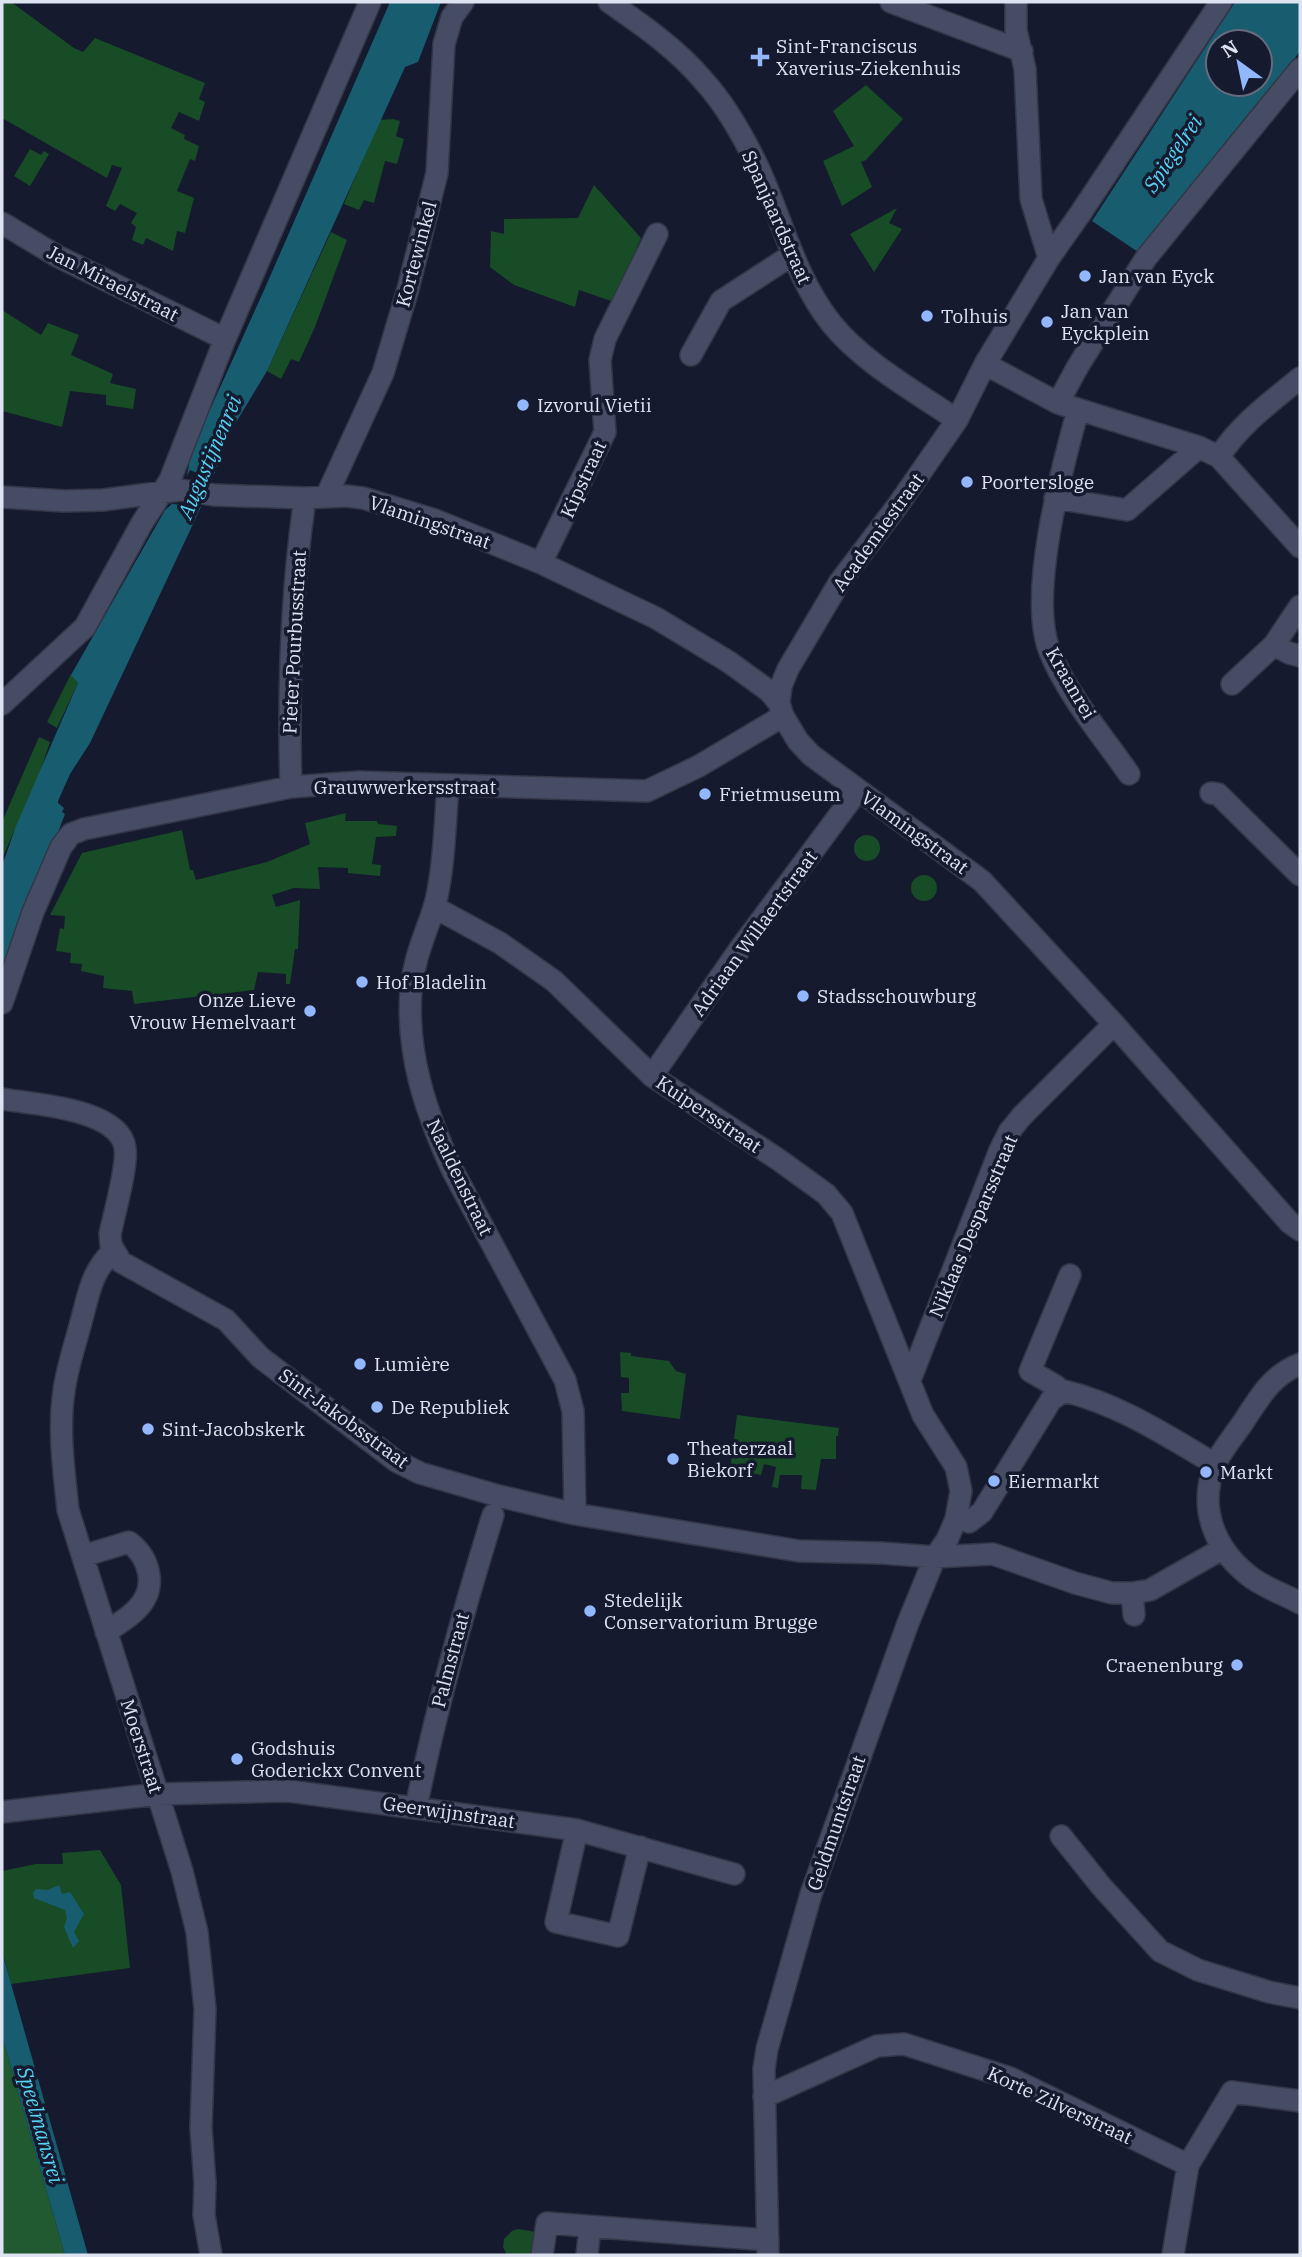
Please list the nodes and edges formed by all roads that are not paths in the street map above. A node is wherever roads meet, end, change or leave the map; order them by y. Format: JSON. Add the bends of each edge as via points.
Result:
{"nodes":[{"id":1,"x":370,"y":2,"type":"edge"},
{"id":2,"x":463,"y":2,"type":"edge"},
{"id":3,"x":610,"y":2,"type":"edge"},
{"id":4,"x":891,"y":2,"type":"edge"},
{"id":5,"x":1016,"y":2,"type":"edge"},
{"id":6,"x":1221,"y":2,"type":"edge"},
{"id":7,"x":1022,"y":51,"type":"junction"},
{"id":8,"x":1300,"y":69,"type":"edge"},
{"id":9,"x":2,"y":223,"type":"edge"},
{"id":10,"x":657,"y":234,"type":"dead end"},
{"id":11,"x":792,"y":255,"type":"junction"},
{"id":12,"x":1049,"y":258,"type":"junction"},
{"id":13,"x":225,"y":339,"type":"junction"},
{"id":14,"x":691,"y":355,"type":"dead end"},
{"id":15,"x":985,"y":364,"type":"junction"},
{"id":16,"x":1300,"y":378,"type":"edge"},
{"id":17,"x":1068,"y":407,"type":"junction"},
{"id":18,"x":957,"y":420,"type":"junction"},
{"id":19,"x":1199,"y":447,"type":"junction"},
{"id":20,"x":1219,"y":457,"type":"junction"},
{"id":21,"x":171,"y":491,"type":"junction"},
{"id":22,"x":2,"y":497,"type":"edge"},
{"id":23,"x":316,"y":498,"type":"junction"},
{"id":24,"x":1055,"y":498,"type":"junction"},
{"id":25,"x":1300,"y":547,"type":"edge"},
{"id":26,"x":541,"y":564,"type":"junction"},
{"id":27,"x":1300,"y":606,"type":"edge"},
{"id":28,"x":1273,"y":645,"type":"junction"},
{"id":29,"x":1300,"y":656,"type":"edge"},
{"id":30,"x":1232,"y":684,"type":"dead end"},
{"id":31,"x":2,"y":704,"type":"edge"},
{"id":32,"x":781,"y":710,"type":"junction"},
{"id":33,"x":1129,"y":774,"type":"dead end"},
{"id":34,"x":448,"y":786,"type":"junction"},
{"id":35,"x":290,"y":787,"type":"junction"},
{"id":36,"x":858,"y":790,"type":"junction"},
{"id":37,"x":1211,"y":793,"type":"dead end"},
{"id":38,"x":1300,"y":875,"type":"edge"},
{"id":39,"x":434,"y":907,"type":"junction"},
{"id":40,"x":2,"y":1003,"type":"edge"},
{"id":41,"x":1114,"y":1024,"type":"junction"},
{"id":42,"x":652,"y":1076,"type":"junction"},
{"id":43,"x":2,"y":1099,"type":"edge"},
{"id":44,"x":1300,"y":1230,"type":"edge"},
{"id":45,"x":114,"y":1250,"type":"junction"},
{"id":46,"x":1070,"y":1275,"type":"dead end"},
{"id":47,"x":1300,"y":1364,"type":"edge"},
{"id":48,"x":910,"y":1380,"type":"junction"},
{"id":49,"x":1056,"y":1386,"type":"dead end"},
{"id":50,"x":1216,"y":1464,"type":"junction"},
{"id":51,"x":575,"y":1514,"type":"junction"},
{"id":52,"x":494,"y":1515,"type":"dead end"},
{"id":53,"x":969,"y":1522,"type":"dead end"},
{"id":54,"x":1222,"y":1549,"type":"junction"},
{"id":55,"x":83,"y":1556,"type":"junction"},
{"id":56,"x":935,"y":1557,"type":"junction"},
{"id":57,"x":1132,"y":1594,"type":"junction"},
{"id":58,"x":1300,"y":1603,"type":"edge"},
{"id":59,"x":1134,"y":1615,"type":"dead end"},
{"id":60,"x":106,"y":1632,"type":"junction"},
{"id":61,"x":158,"y":1794,"type":"junction"},
{"id":62,"x":416,"y":1808,"type":"junction"},
{"id":63,"x":2,"y":1812,"type":"edge"},
{"id":64,"x":577,"y":1830,"type":"junction"},
{"id":65,"x":1061,"y":1836,"type":"dead end"},
{"id":66,"x":640,"y":1847,"type":"junction"},
{"id":67,"x":734,"y":1874,"type":"dead end"},
{"id":68,"x":1300,"y":1998,"type":"edge"},
{"id":69,"x":764,"y":2097,"type":"junction"},
{"id":70,"x":1300,"y":2101,"type":"edge"},
{"id":71,"x":1188,"y":2165,"type":"junction"},
{"id":72,"x":590,"y":2227,"type":"junction"},
{"id":73,"x":768,"y":2248,"type":"edge"},
{"id":74,"x":211,"y":2255,"type":"edge"},
{"id":75,"x":542,"y":2255,"type":"edge"},
{"id":76,"x":587,"y":2255,"type":"edge"},
{"id":77,"x":1172,"y":2255,"type":"edge"}],
"edges":[{"from":1,"to":13,"type":"street"},
{"from":2,"to":23,"type":"street","name":"Kortewinkel","via":[[452,17],[444,44],[437,173],[408,289],[383,373]]},
{"from":3,"to":11,"type":"street","name":"Spanjaardstraat","via":[[677,54],[721,102],[757,165]]},
{"from":4,"to":7,"type":"street"},
{"from":5,"to":7,"type":"street"},
{"from":6,"to":12,"type":"street"},
{"from":7,"to":12,"type":"street","via":[[1031,199]]},
{"from":8,"to":17,"type":"street","via":[[1146,258],[1078,366]]},
{"from":9,"to":13,"type":"street","name":"Jan Miraelstraat","via":[[57,256]]},
{"from":10,"to":26,"type":"street","name":"Kipstraat","via":[[605,339],[600,360],[604,432]]},
{"from":11,"to":14,"type":"street","via":[[721,302]]},
{"from":11,"to":18,"type":"street","name":"Spanjaardstraat","via":[[832,324],[869,359]]},
{"from":12,"to":15,"type":"street"},
{"from":13,"to":21,"type":"street","via":[[170,480]]},
{"from":15,"to":17,"type":"street"},
{"from":15,"to":18,"type":"street","name":"Academiestraat"},
{"from":16,"to":20,"type":"street","via":[[1242,427]]},
{"from":17,"to":19,"type":"street"},
{"from":17,"to":24,"type":"street","name":"Kraanrei"},
{"from":18,"to":32,"type":"street","name":"Academiestraat","via":[[839,583],[788,669],[781,686]]},
{"from":19,"to":20,"type":"street"},
{"from":19,"to":24,"type":"street","via":[[1127,510]]},
{"from":20,"to":25,"type":"street"},
{"from":21,"to":22,"type":"street","name":"Vlamingstraat","via":[[103,500]]},
{"from":21,"to":23,"type":"street","name":"Vlamingstraat"},
{"from":21,"to":31,"type":"street","via":[[142,523],[85,627]]},
{"from":23,"to":26,"type":"street","name":"Vlamingstraat","via":[[363,498],[423,516]]},
{"from":23,"to":35,"type":"street","name":"Pieter Pourbusstraat","via":[[293,589]]},
{"from":24,"to":33,"type":"street","name":"Kraanrei","via":[[1042,616],[1050,651],[1071,691]]},
{"from":26,"to":32,"type":"street","name":"Vlamingstraat","via":[[656,618],[749,675],[769,691]]},
{"from":27,"to":28,"type":"street"},
{"from":28,"to":29,"type":"street"},
{"from":28,"to":30,"type":"street"},
{"from":32,"to":34,"type":"street","name":"Grauwwerkersstraat","via":[[699,766],[647,792]]},
{"from":32,"to":36,"type":"street","name":"Vlamingstraat","via":[[811,755]]},
{"from":34,"to":35,"type":"street","name":"Grauwwerkersstraat","via":[[359,782]]},
{"from":34,"to":39,"type":"street","name":"Naaldenstraat"},
{"from":35,"to":40,"type":"street","name":"Grauwwerkersstraat","via":[[71,834],[33,912]]},
{"from":36,"to":41,"type":"street","name":"Vlamingstraat","via":[[982,881]]},
{"from":36,"to":42,"type":"street","name":"Adriaan Willaertstraat"},
{"from":37,"to":38,"type":"street","via":[[1218,794]]},
{"from":39,"to":42,"type":"street","name":"Kuipersstraat","via":[[500,943],[554,981]]},
{"from":39,"to":51,"type":"street","name":"Naaldenstraat","via":[[415,957],[410,1023],[413,1056],[436,1136],[565,1380],[573,1411]]},
{"from":41,"to":44,"type":"street","name":"Vlamingstraat"},
{"from":41,"to":48,"type":"street","name":"Niklaas Desparsstraat","via":[[1009,1132]]},
{"from":42,"to":48,"type":"street","name":"Kuipersstraat","via":[[835,1203]]},
{"from":43,"to":45,"type":"street","via":[[97,1118],[121,1134],[126,1150],[110,1234]]},
{"from":45,"to":51,"type":"street","name":"Sint-Jakobsstraat","via":[[131,1269],[226,1320],[260,1357],[396,1461],[420,1473]]},
{"from":45,"to":55,"type":"street","name":"Moerstraat","via":[[93,1278],[64,1391],[63,1468],[68,1510]]},
{"from":46,"to":49,"type":"street","via":[[1030,1371]]},
{"from":47,"to":50,"type":"street","via":[[1269,1383]]},
{"from":48,"to":56,"type":"street","via":[[923,1415],[956,1467],[961,1491],[956,1519]]},
{"from":50,"to":53,"type":"street","via":[[1093,1398],[1065,1391],[1051,1401],[982,1512]]},
{"from":50,"to":54,"type":"street","via":[[1208,1509]]},
{"from":51,"to":56,"type":"street","name":"Sint-Jakobsstraat","via":[[799,1551]]},
{"from":52,"to":62,"type":"street","name":"Palmstraat","via":[[448,1665]]},
{"from":54,"to":57,"type":"street","via":[[1168,1582]]},
{"from":54,"to":58,"type":"street","via":[[1249,1576]]},
{"from":55,"to":60,"type":"street","name":"Moerstraat"},
{"from":55,"to":60,"type":"street","via":[[130,1542],[139,1549],[150,1574],[148,1592],[138,1608]]},
{"from":56,"to":57,"type":"street","via":[[993,1554],[1075,1583]]},
{"from":56,"to":69,"type":"street","name":"Geldmuntstraat","via":[[811,1894],[767,2049]]},
{"from":57,"to":59,"type":"street"},
{"from":60,"to":61,"type":"street","name":"Moerstraat"},
{"from":61,"to":62,"type":"street","name":"Geerwijnstraat","via":[[289,1791]]},
{"from":61,"to":63,"type":"street","name":"Geerwijnstraat"},
{"from":61,"to":74,"type":"street","name":"Moerstraat","via":[[197,1932],[205,2038],[204,2215]]},
{"from":62,"to":64,"type":"street","name":"Geerwijnstraat"},
{"from":64,"to":66,"type":"street","name":"Geerwijnstraat"},
{"from":64,"to":66,"type":"street","via":[[556,1922],[618,1936]]},
{"from":65,"to":68,"type":"street","via":[[1160,1951],[1198,1970]]},
{"from":66,"to":67,"type":"street","name":"Geerwijnstraat"},
{"from":69,"to":71,"type":"street","name":"Korte Zilverstraat","via":[[877,2046],[921,2048],[1010,2078]]},
{"from":69,"to":73,"type":"street","name":"Geldmuntstraat"},
{"from":70,"to":71,"type":"street","via":[[1232,2092]]},
{"from":71,"to":77,"type":"street"},
{"from":72,"to":73,"type":"street"},
{"from":72,"to":75,"type":"street","via":[[547,2223]]},
{"from":72,"to":76,"type":"street"}]}
